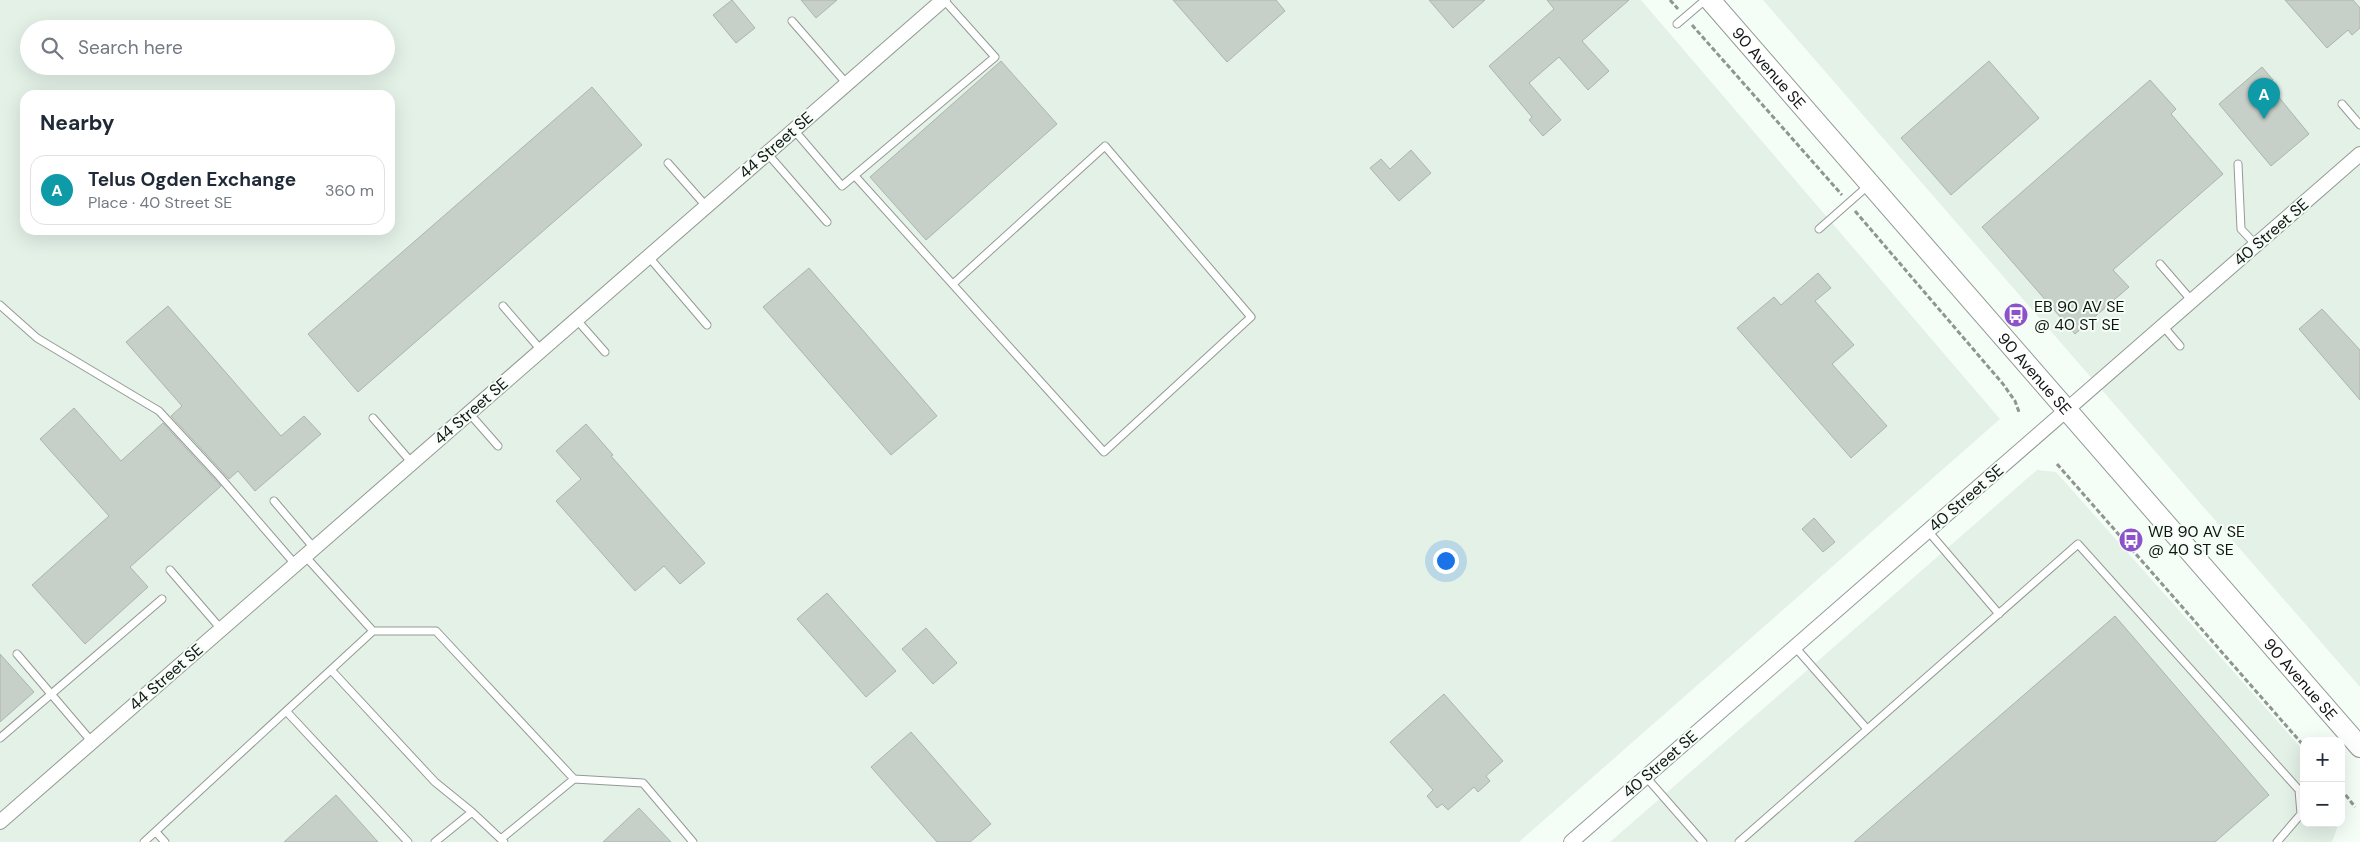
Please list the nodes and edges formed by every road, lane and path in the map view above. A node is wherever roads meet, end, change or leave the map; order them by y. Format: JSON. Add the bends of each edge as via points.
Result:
{"nodes":[{"id":1,"x":943,"y":0,"type":"edge"},
{"id":2,"x":1705,"y":0,"type":"edge"},
{"id":3,"x":1710,"y":0,"type":"edge"},
{"id":4,"x":792,"y":21,"type":"dead end"},
{"id":5,"x":1677,"y":24,"type":"dead end"},
{"id":6,"x":846,"y":84,"type":"junction"},
{"id":7,"x":2342,"y":104,"type":"dead end"},
{"id":8,"x":2360,"y":125,"type":"edge"},
{"id":9,"x":794,"y":130,"type":"junction"},
{"id":10,"x":767,"y":153,"type":"junction"},
{"id":11,"x":2360,"y":154,"type":"edge"},
{"id":12,"x":668,"y":163,"type":"dead end"},
{"id":13,"x":2238,"y":164,"type":"dead end"},
{"id":14,"x":855,"y":176,"type":"junction"},
{"id":15,"x":1870,"y":184,"type":"junction"},
{"id":16,"x":706,"y":206,"type":"junction"},
{"id":17,"x":827,"y":222,"type":"dead end"},
{"id":18,"x":1819,"y":229,"type":"dead end"},
{"id":19,"x":2256,"y":245,"type":"junction"},
{"id":20,"x":648,"y":256,"type":"junction"},
{"id":21,"x":2160,"y":264,"type":"dead end"},
{"id":22,"x":952,"y":284,"type":"junction"},
{"id":23,"x":2192,"y":301,"type":"junction"},
{"id":24,"x":0,"y":305,"type":"edge"},
{"id":25,"x":503,"y":306,"type":"dead end"},
{"id":26,"x":576,"y":319,"type":"junction"},
{"id":27,"x":707,"y":325,"type":"dead end"},
{"id":28,"x":2163,"y":326,"type":"junction"},
{"id":29,"x":2180,"y":346,"type":"dead end"},
{"id":30,"x":541,"y":350,"type":"junction"},
{"id":31,"x":605,"y":352,"type":"dead end"},
{"id":32,"x":2067,"y":410,"type":"junction"},
{"id":33,"x":469,"y":413,"type":"junction"},
{"id":34,"x":374,"y":418,"type":"dead end"},
{"id":35,"x":498,"y":446,"type":"dead end"},
{"id":36,"x":412,"y":463,"type":"junction"},
{"id":37,"x":2057,"y":464,"type":"dead end"},
{"id":38,"x":274,"y":500,"type":"dead end"},
{"id":39,"x":1928,"y":531,"type":"junction"},
{"id":40,"x":305,"y":556,"type":"junction"},
{"id":41,"x":170,"y":570,"type":"dead end"},
{"id":42,"x":162,"y":598,"type":"dead end"},
{"id":43,"x":1998,"y":614,"type":"junction"},
{"id":44,"x":221,"y":629,"type":"junction"},
{"id":45,"x":373,"y":631,"type":"junction"},
{"id":46,"x":1795,"y":647,"type":"junction"},
{"id":47,"x":17,"y":654,"type":"dead end"},
{"id":48,"x":332,"y":671,"type":"junction"},
{"id":49,"x":51,"y":694,"type":"junction"},
{"id":50,"x":287,"y":712,"type":"junction"},
{"id":51,"x":1867,"y":729,"type":"junction"},
{"id":52,"x":0,"y":738,"type":"edge"},
{"id":53,"x":2300,"y":741,"type":"edge"},
{"id":54,"x":92,"y":742,"type":"junction"},
{"id":55,"x":2360,"y":747,"type":"edge"},
{"id":56,"x":1646,"y":777,"type":"junction"},
{"id":57,"x":574,"y":779,"type":"junction"},
{"id":58,"x":2345,"y":794,"type":"edge"},
{"id":59,"x":2355,"y":806,"type":"dead end"},
{"id":60,"x":472,"y":812,"type":"junction"},
{"id":61,"x":0,"y":822,"type":"edge"},
{"id":62,"x":156,"y":832,"type":"junction"},
{"id":63,"x":503,"y":840,"type":"edge"},
{"id":64,"x":144,"y":842,"type":"edge"},
{"id":65,"x":165,"y":842,"type":"edge"},
{"id":66,"x":408,"y":842,"type":"edge"},
{"id":67,"x":435,"y":842,"type":"edge"},
{"id":68,"x":693,"y":842,"type":"edge"},
{"id":69,"x":1571,"y":842,"type":"edge"},
{"id":70,"x":1703,"y":842,"type":"edge"},
{"id":71,"x":1739,"y":842,"type":"edge"},
{"id":72,"x":2277,"y":842,"type":"edge"}],
"edges":[{"from":1,"to":6,"type":"street","name":"44 Street SE"},
{"from":1,"to":14,"type":"lane","via":[[995,57]]},
{"from":2,"to":5,"type":"lane"},
{"from":3,"to":15,"type":"street","name":"90 Avenue SE"},
{"from":4,"to":6,"type":"lane"},
{"from":6,"to":9,"type":"street","name":"44 Street SE"},
{"from":7,"to":8,"type":"lane"},
{"from":9,"to":10,"type":"street","name":"44 Street SE"},
{"from":9,"to":14,"type":"lane","via":[[842,186]]},
{"from":10,"to":16,"type":"street","name":"44 Street SE"},
{"from":10,"to":17,"type":"lane"},
{"from":11,"to":19,"type":"street","name":"40 Street SE"},
{"from":12,"to":16,"type":"lane"},
{"from":13,"to":19,"type":"lane","via":[[2241,229]]},
{"from":14,"to":22,"type":"lane"},
{"from":15,"to":18,"type":"lane"},
{"from":15,"to":32,"type":"street","name":"90 Avenue SE"},
{"from":16,"to":20,"type":"street","name":"44 Street SE"},
{"from":19,"to":23,"type":"street","name":"40 Street SE"},
{"from":20,"to":26,"type":"street","name":"44 Street SE"},
{"from":20,"to":27,"type":"lane"},
{"from":21,"to":23,"type":"lane"},
{"from":22,"to":22,"type":"lane","via":[[1104,452],[1251,317],[1105,146]]},
{"from":23,"to":28,"type":"street","name":"40 Street SE"},
{"from":24,"to":40,"type":"lane","via":[[37,338],[159,411],[219,476]]},
{"from":25,"to":30,"type":"lane"},
{"from":26,"to":30,"type":"street","name":"44 Street SE"},
{"from":26,"to":31,"type":"lane"},
{"from":28,"to":29,"type":"lane"},
{"from":28,"to":32,"type":"street","name":"40 Street SE"},
{"from":30,"to":33,"type":"street","name":"44 Street SE"},
{"from":32,"to":39,"type":"street","name":"40 Street SE"},
{"from":32,"to":55,"type":"street","name":"90 Avenue SE"},
{"from":33,"to":35,"type":"lane"},
{"from":33,"to":36,"type":"street","name":"44 Street SE"},
{"from":34,"to":36,"type":"lane"},
{"from":36,"to":40,"type":"street","name":"44 Street SE"},
{"from":37,"to":53,"type":"path"},
{"from":38,"to":40,"type":"lane"},
{"from":39,"to":43,"type":"lane"},
{"from":39,"to":46,"type":"street","name":"40 Street SE"},
{"from":40,"to":44,"type":"street","name":"44 Street SE"},
{"from":40,"to":45,"type":"lane"},
{"from":41,"to":44,"type":"lane"},
{"from":42,"to":49,"type":"lane"},
{"from":43,"to":51,"type":"lane"},
{"from":43,"to":72,"type":"lane","via":[[2078,544],[2299,790],[2301,814]]},
{"from":44,"to":54,"type":"street","name":"44 Street SE"},
{"from":45,"to":48,"type":"lane"},
{"from":45,"to":57,"type":"lane","via":[[436,631]]},
{"from":46,"to":51,"type":"lane"},
{"from":46,"to":56,"type":"street","name":"40 Street SE"},
{"from":47,"to":49,"type":"lane"},
{"from":48,"to":50,"type":"lane"},
{"from":48,"to":60,"type":"lane","via":[[435,782]]},
{"from":49,"to":52,"type":"lane"},
{"from":49,"to":54,"type":"lane"},
{"from":50,"to":62,"type":"lane"},
{"from":50,"to":66,"type":"lane"},
{"from":51,"to":71,"type":"lane"},
{"from":54,"to":61,"type":"street","name":"44 Street SE"},
{"from":56,"to":69,"type":"street","name":"40 Street SE"},
{"from":56,"to":70,"type":"lane"},
{"from":57,"to":63,"type":"lane"},
{"from":57,"to":68,"type":"lane","via":[[643,783]]},
{"from":58,"to":59,"type":"path"},
{"from":60,"to":63,"type":"lane"},
{"from":60,"to":67,"type":"lane"},
{"from":62,"to":64,"type":"lane"},
{"from":62,"to":65,"type":"lane"}]}
